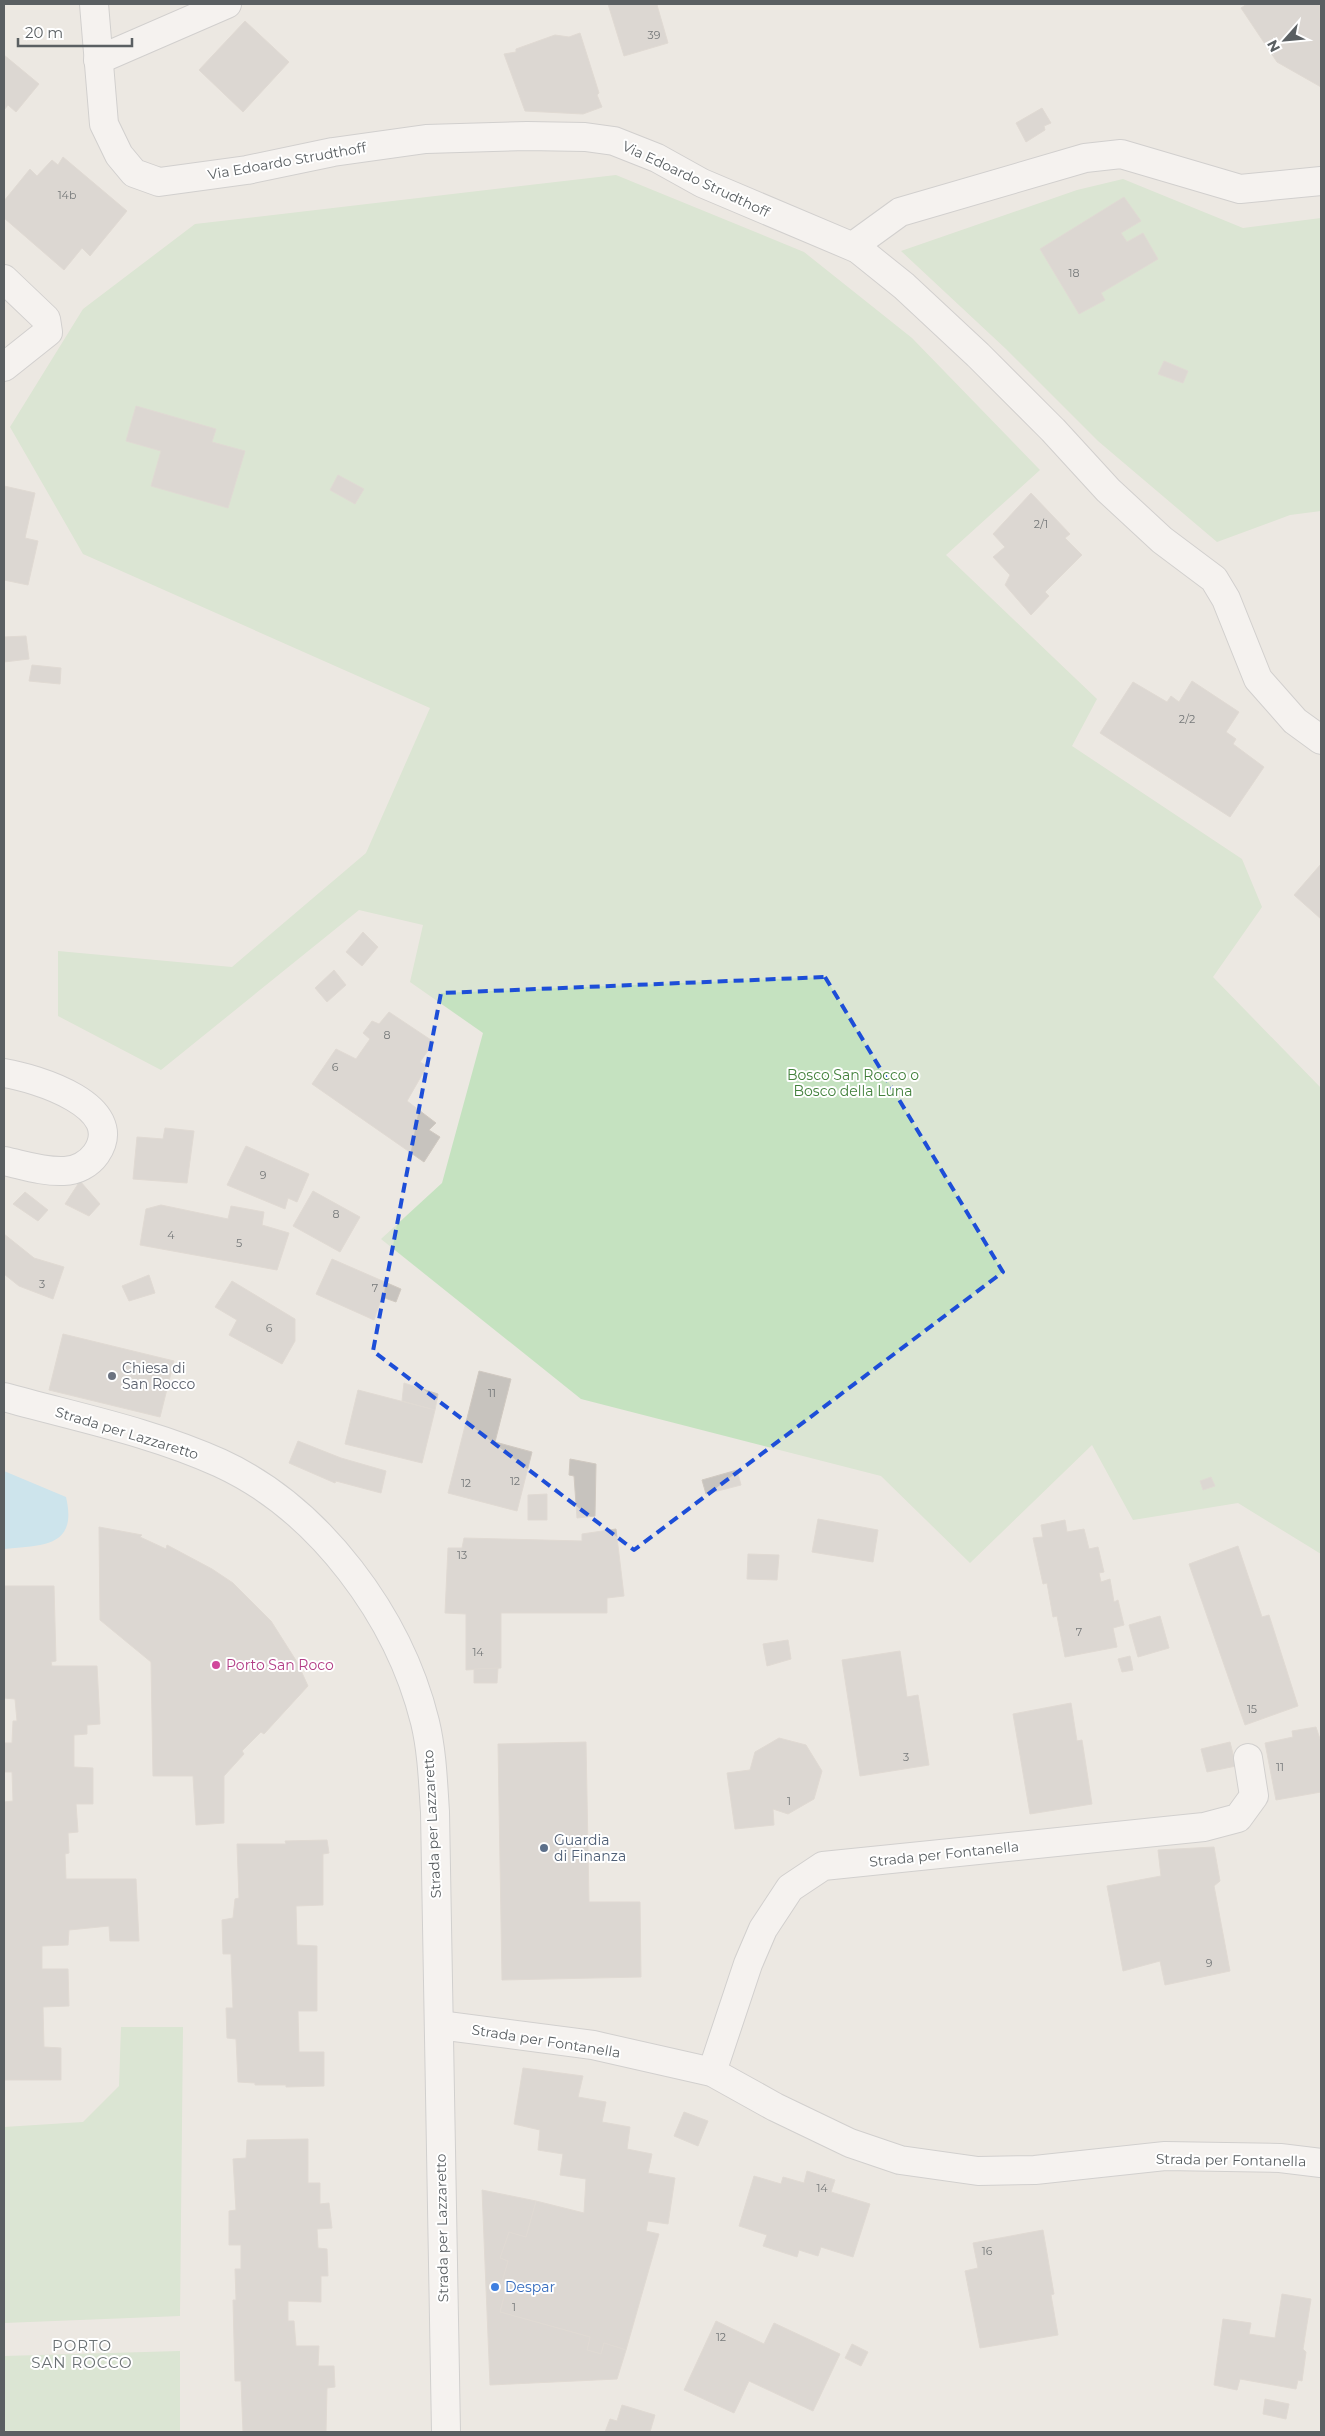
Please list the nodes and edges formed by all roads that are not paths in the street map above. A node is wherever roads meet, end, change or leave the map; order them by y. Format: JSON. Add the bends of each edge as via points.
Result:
{"nodes":[{"id":1,"x":94,"y":4,"type":"edge"},
{"id":2,"x":227,"y":4,"type":"edge"},
{"id":3,"x":98,"y":60,"type":"junction"},
{"id":4,"x":1321,"y":181,"type":"edge"},
{"id":5,"x":858,"y":249,"type":"junction"},
{"id":6,"x":4,"y":280,"type":"edge"},
{"id":7,"x":4,"y":367,"type":"edge"},
{"id":8,"x":1321,"y":740,"type":"edge"},
{"id":9,"x":4,"y":1073,"type":"edge"},
{"id":10,"x":4,"y":1161,"type":"edge"},
{"id":11,"x":4,"y":1397,"type":"edge"},
{"id":12,"x":1248,"y":1758,"type":"dead end"},
{"id":13,"x":438,"y":2025,"type":"junction"},
{"id":14,"x":712,"y":2072,"type":"junction"},
{"id":15,"x":1321,"y":2163,"type":"edge"},
{"id":16,"x":446,"y":2432,"type":"edge"}],
"edges":[{"from":1,"to":3,"type":"street","name":"Via Edoardo Strudthoff"},
{"from":2,"to":3,"type":"street"},
{"from":3,"to":5,"type":"street","name":"Via Edoardo Strudthoff","via":[[104,124],[119,155],[134,173],[159,182],[426,139],[585,137],[614,141],[658,158],[702,183]]},
{"from":4,"to":5,"type":"street","via":[[1240,189],[1121,154],[1085,158],[900,212],[860,240]]},
{"from":5,"to":8,"type":"street","name":"Via Edoardo Strudthoff","via":[[897,280],[978,355],[1108,490],[1162,540],[1214,579],[1226,599],[1258,679],[1294,721]]},
{"from":6,"to":7,"type":"street","via":[[46,319],[48,332]]},
{"from":9,"to":10,"type":"street","via":[[29,1077],[72,1096],[86,1105],[98,1120],[103,1134],[98,1152],[78,1169],[38,1169]]},
{"from":11,"to":13,"type":"street","name":"Strada per Lazzaretto","via":[[154,1438],[222,1464],[252,1481],[308,1525],[352,1570],[384,1620],[412,1681],[425,1722],[435,1812]]},
{"from":12,"to":14,"type":"street","name":"Strada per Fontanella","via":[[1254,1796],[1238,1818],[1204,1827],[823,1866],[790,1888],[763,1929]]},
{"from":13,"to":14,"type":"street","name":"Strada per Fontanella","via":[[593,2045]]},
{"from":13,"to":16,"type":"street","name":"Strada per Lazzaretto"},
{"from":14,"to":15,"type":"street","name":"Strada per Fontanella","via":[[850,2143],[909,2161],[978,2171],[1035,2170],[1165,2156],[1280,2158]]}]}
